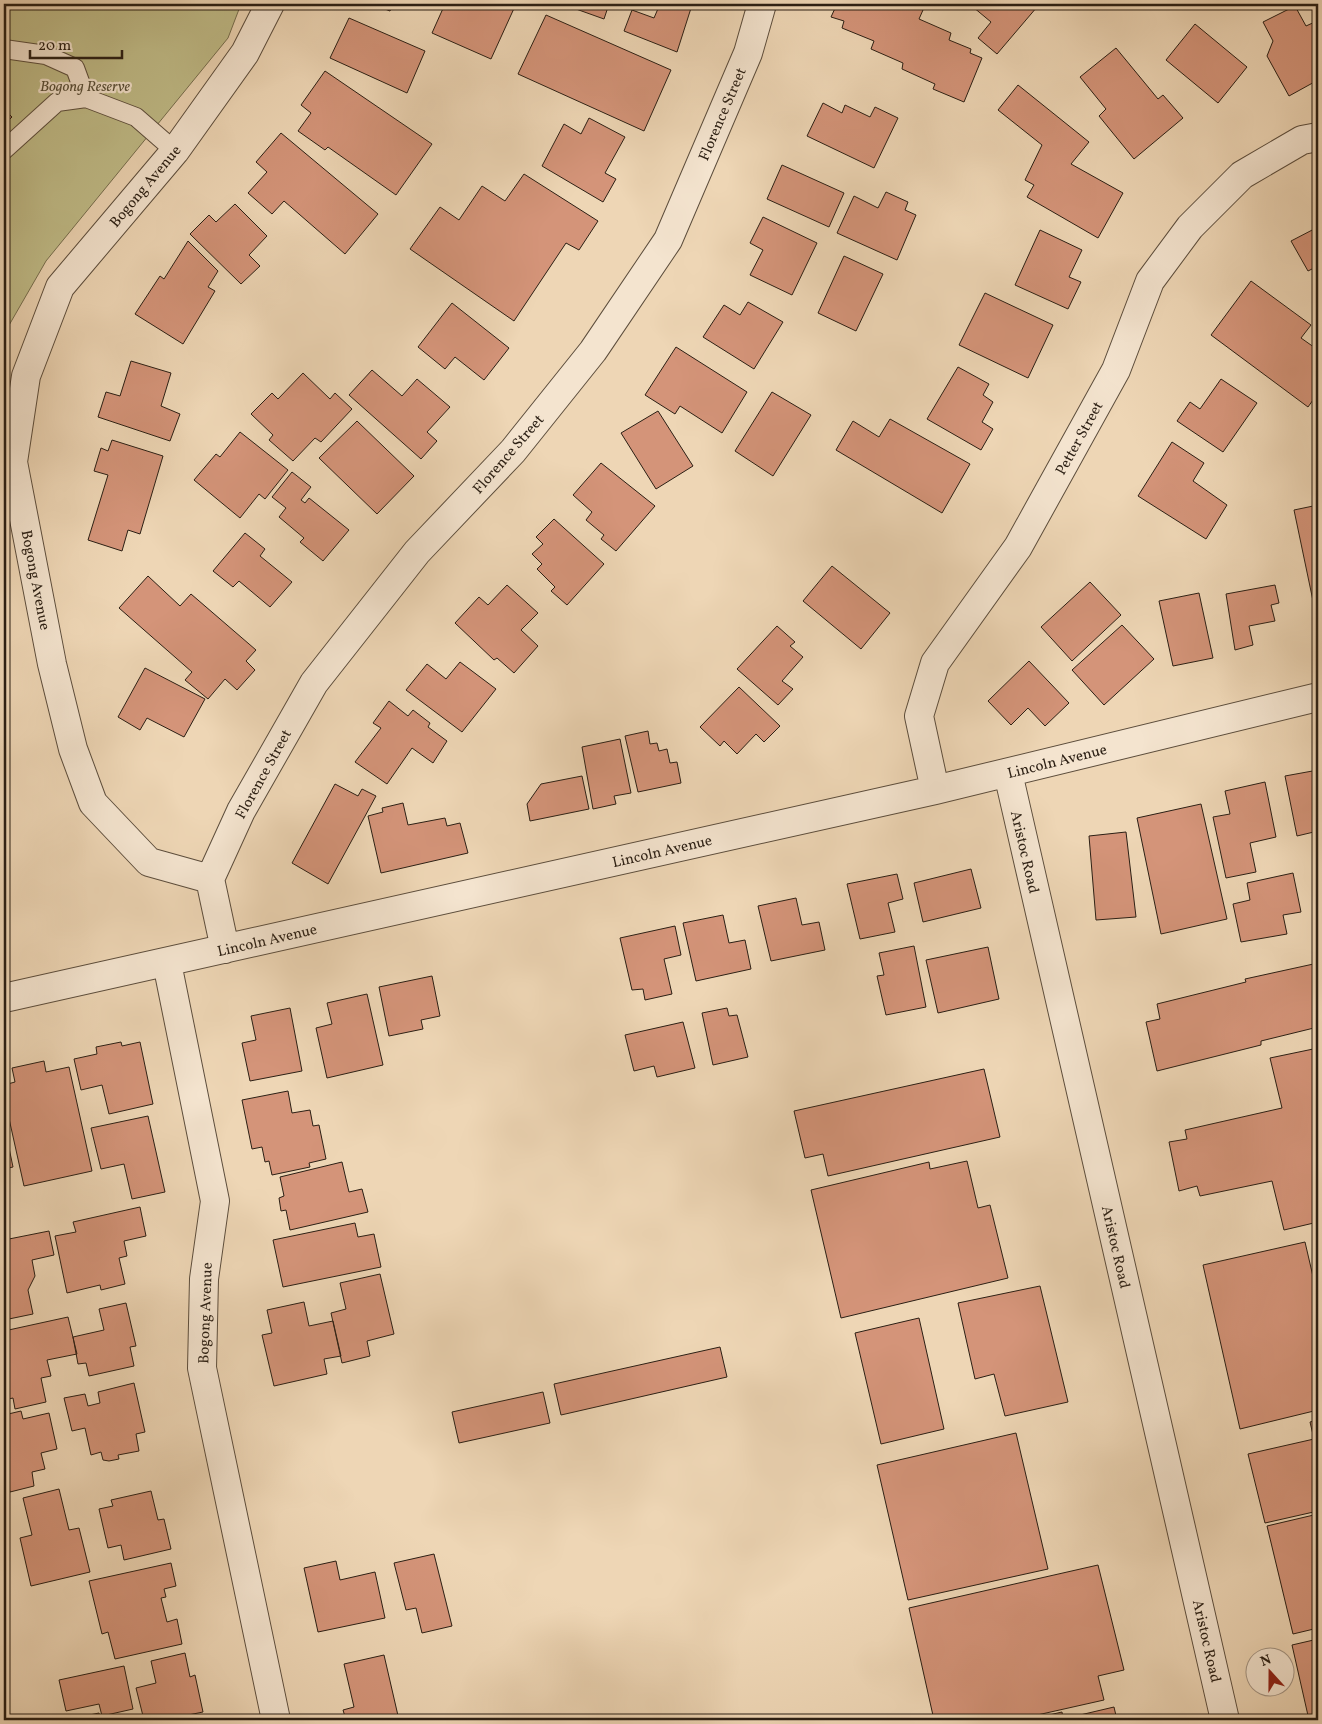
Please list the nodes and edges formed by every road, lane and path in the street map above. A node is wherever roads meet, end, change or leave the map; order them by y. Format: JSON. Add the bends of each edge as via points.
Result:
{"nodes":[{"id":1,"x":270,"y":4,"type":"edge"},
{"id":2,"x":762,"y":4,"type":"edge"},
{"id":3,"x":4,"y":49,"type":"edge"},
{"id":4,"x":86,"y":98,"type":"junction"},
{"id":5,"x":1318,"y":137,"type":"edge"},
{"id":6,"x":4,"y":150,"type":"edge"},
{"id":7,"x":175,"y":151,"type":"junction"},
{"id":8,"x":1318,"y":697,"type":"edge"},
{"id":9,"x":1008,"y":773,"type":"junction"},
{"id":10,"x":935,"y":790,"type":"junction"},
{"id":11,"x":210,"y":879,"type":"junction"},
{"id":12,"x":224,"y":949,"type":"junction"},
{"id":13,"x":167,"y":963,"type":"junction"},
{"id":14,"x":4,"y":998,"type":"edge"},
{"id":15,"x":276,"y":1720,"type":"edge"},
{"id":16,"x":1225,"y":1720,"type":"edge"}],
"edges":[{"from":1,"to":7,"type":"street","name":"Bogong Avenue","via":[[245,53]]},
{"from":2,"to":11,"type":"street","name":"Florence Street","via":[[748,53],[668,240],[587,359],[513,451],[417,552],[314,683],[241,812]]},
{"from":3,"to":4,"type":"lane","via":[[46,55],[75,68]]},
{"from":4,"to":6,"type":"lane","via":[[57,102]]},
{"from":4,"to":7,"type":"lane","via":[[136,117]]},
{"from":5,"to":10,"type":"street","name":"Petter Street","via":[[1302,140],[1242,175],[1190,227],[1150,281],[1116,370],[1018,547],[935,663],[919,716]]},
{"from":7,"to":11,"type":"street","name":"Bogong Avenue","via":[[60,287],[26,376],[13,462],[52,664],[73,749],[93,803],[149,862]]},
{"from":8,"to":9,"type":"street","name":"Lincoln Avenue"},
{"from":9,"to":10,"type":"street","name":"Lincoln Avenue"},
{"from":9,"to":16,"type":"street","name":"Aristoc Road"},
{"from":10,"to":12,"type":"street","name":"Lincoln Avenue"},
{"from":11,"to":12,"type":"street"},
{"from":12,"to":13,"type":"street","name":"Lincoln Avenue"},
{"from":13,"to":14,"type":"street","name":"Lincoln Avenue"},
{"from":13,"to":15,"type":"street","name":"Bogong Avenue","via":[[215,1202],[204,1279],[202,1368]]}]}
